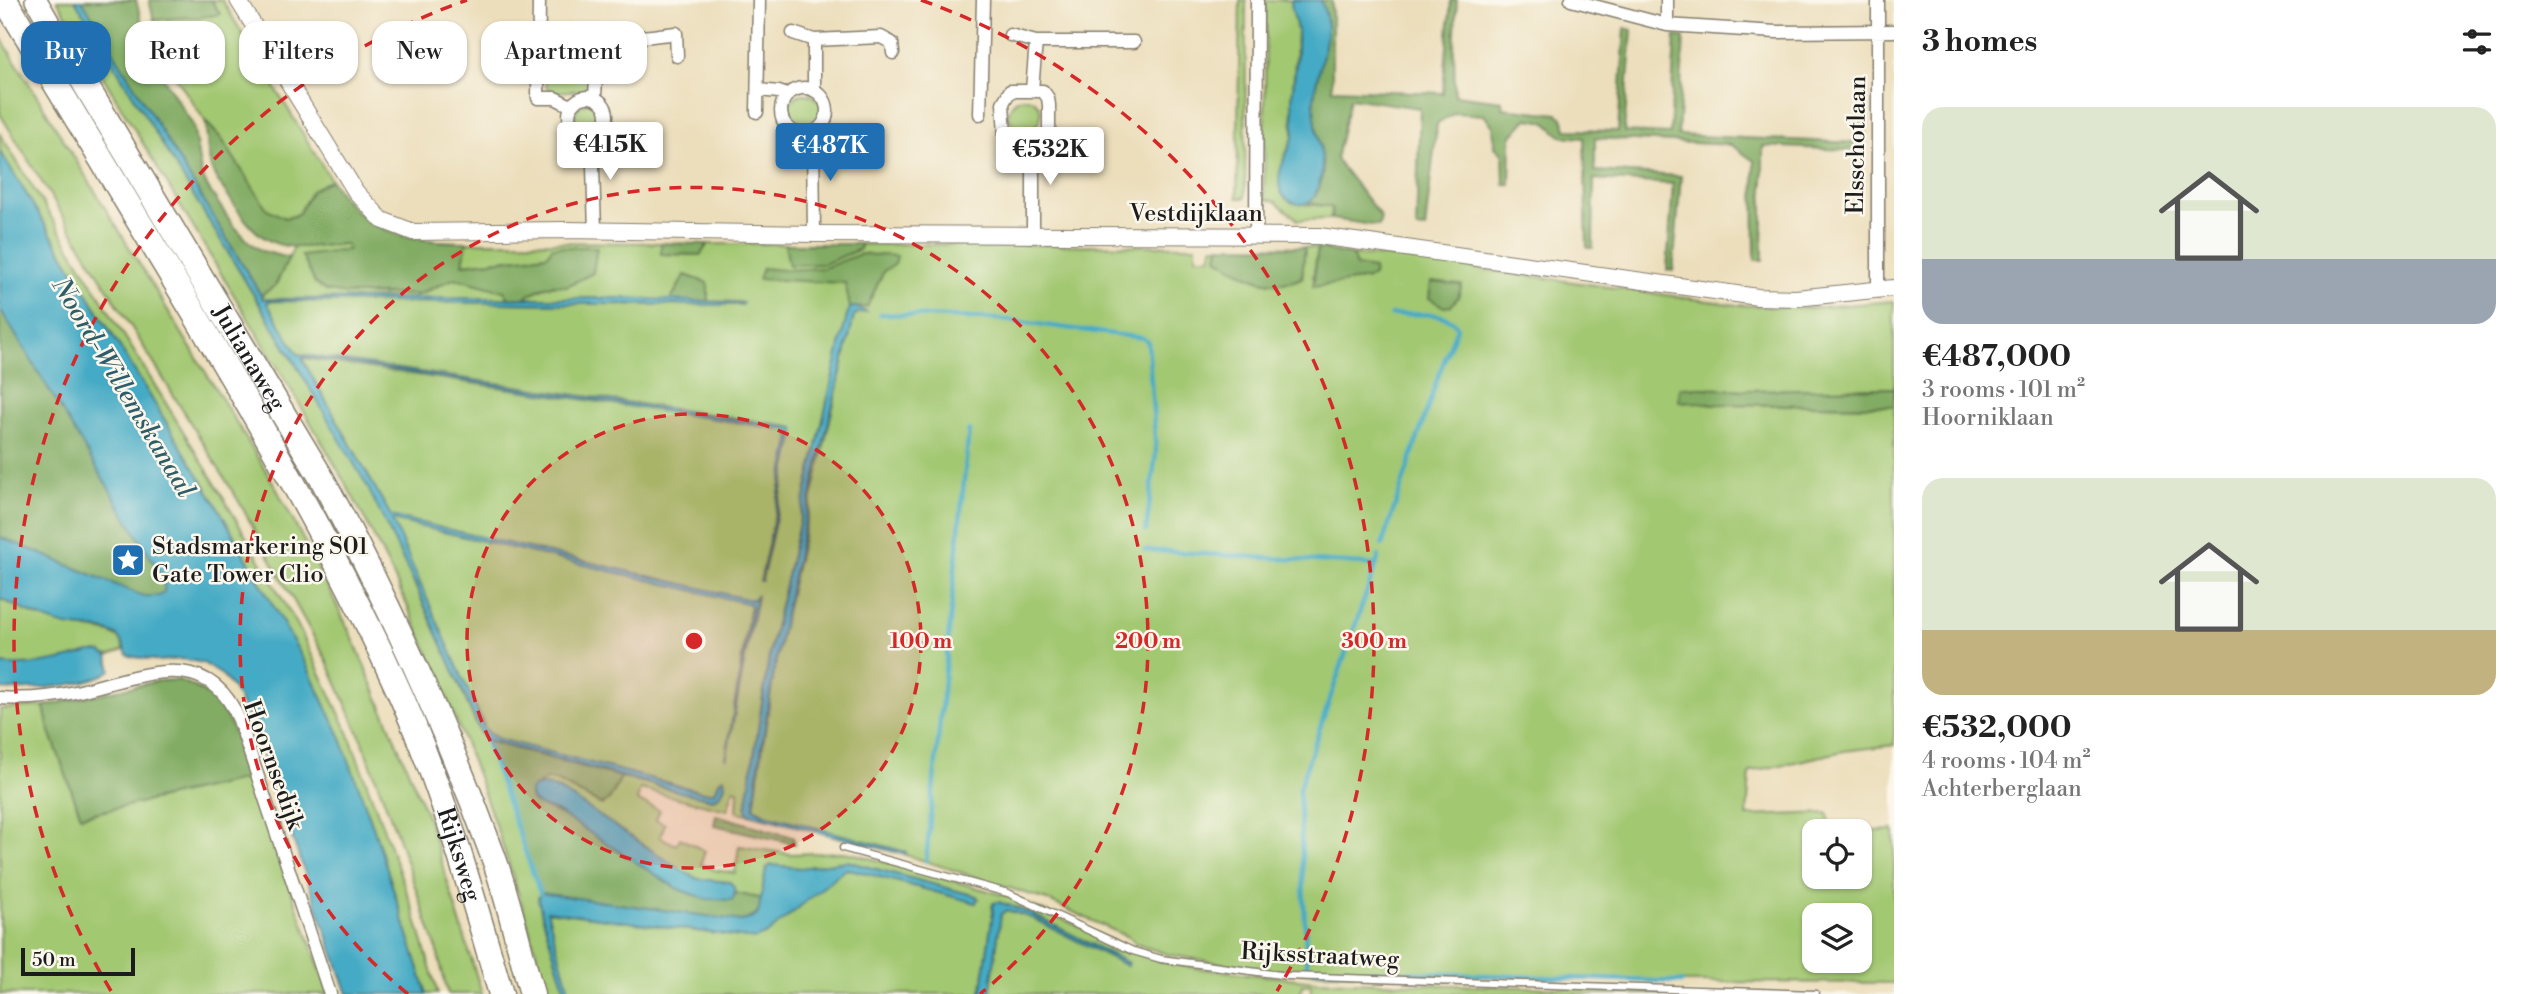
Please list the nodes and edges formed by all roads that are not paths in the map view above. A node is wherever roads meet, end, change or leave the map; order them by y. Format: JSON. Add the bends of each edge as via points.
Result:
{"nodes":[{"id":1,"x":5,"y":0,"type":"edge"},
{"id":2,"x":36,"y":0,"type":"edge"},
{"id":3,"x":238,"y":0,"type":"edge"},
{"id":4,"x":539,"y":0,"type":"edge"},
{"id":5,"x":759,"y":0,"type":"edge"},
{"id":6,"x":983,"y":0,"type":"edge"},
{"id":7,"x":1257,"y":0,"type":"edge"},
{"id":8,"x":1571,"y":0,"type":"edge"},
{"id":9,"x":1667,"y":0,"type":"edge"},
{"id":10,"x":1878,"y":0,"type":"edge"},
{"id":11,"x":48,"y":21,"type":"edge"},
{"id":12,"x":1667,"y":24,"type":"junction"},
{"id":13,"x":1879,"y":31,"type":"junction"},
{"id":14,"x":1894,"y":31,"type":"edge"},
{"id":15,"x":793,"y":33,"type":"dead end"},
{"id":16,"x":1010,"y":35,"type":"dead end"},
{"id":17,"x":647,"y":37,"type":"edge"},
{"id":18,"x":814,"y":40,"type":"junction"},
{"id":19,"x":1035,"y":42,"type":"junction"},
{"id":20,"x":1134,"y":43,"type":"dead end"},
{"id":21,"x":893,"y":53,"type":"dead end"},
{"id":22,"x":677,"y":56,"type":"dead end"},
{"id":23,"x":84,"y":84,"type":"edge"},
{"id":24,"x":596,"y":84,"type":"edge"},
{"id":25,"x":758,"y":90,"type":"junction"},
{"id":26,"x":814,"y":90,"type":"junction"},
{"id":27,"x":1032,"y":90,"type":"junction"},
{"id":28,"x":787,"y":95,"type":"junction"},
{"id":29,"x":981,"y":95,"type":"junction"},
{"id":30,"x":595,"y":97,"type":"junction"},
{"id":31,"x":1004,"y":98,"type":"junction"},
{"id":32,"x":571,"y":106,"type":"junction"},
{"id":33,"x":757,"y":112,"type":"dead end"},
{"id":34,"x":980,"y":114,"type":"dead end"},
{"id":35,"x":813,"y":133,"type":"junction"},
{"id":36,"x":592,"y":135,"type":"junction"},
{"id":37,"x":1033,"y":138,"type":"junction"},
{"id":38,"x":595,"y":231,"type":"junction"},
{"id":39,"x":814,"y":234,"type":"junction"},
{"id":40,"x":1033,"y":236,"type":"junction"},
{"id":41,"x":1256,"y":236,"type":"junction"},
{"id":42,"x":1886,"y":289,"type":"edge"},
{"id":43,"x":0,"y":698,"type":"edge"},
{"id":44,"x":408,"y":715,"type":"joint"},
{"id":45,"x":440,"y":724,"type":"joint"},
{"id":46,"x":843,"y":848,"type":"dead end"},
{"id":47,"x":330,"y":994,"type":"edge"},
{"id":48,"x":501,"y":994,"type":"edge"},
{"id":49,"x":532,"y":994,"type":"edge"},
{"id":50,"x":1816,"y":994,"type":"edge"}],
"edges":[{"from":1,"to":44,"type":"highway","name":"Julianaweg","via":[[297,488]]},
{"from":2,"to":11,"type":"highway","name":"Julianaweg"},
{"from":3,"to":38,"type":"street","name":"Vestdijklaan","via":[[356,192],[382,220],[413,232]]},
{"from":4,"to":32,"type":"street","via":[[538,98],[555,98]]},
{"from":5,"to":25,"type":"street"},
{"from":6,"to":29,"type":"street"},
{"from":7,"to":41,"type":"street"},
{"from":8,"to":12,"type":"street"},
{"from":9,"to":12,"type":"street"},
{"from":10,"to":13,"type":"street","name":"Elsschotlaan"},
{"from":12,"to":13,"type":"street","via":[[1776,32]]},
{"from":13,"to":14,"type":"street"},
{"from":13,"to":42,"type":"street","name":"Elsschotlaan"},
{"from":15,"to":18,"type":"street"},
{"from":16,"to":19,"type":"street"},
{"from":17,"to":22,"type":"street","via":[[676,33]]},
{"from":18,"to":21,"type":"street","via":[[881,37],[892,43]]},
{"from":18,"to":26,"type":"street"},
{"from":19,"to":20,"type":"street"},
{"from":19,"to":27,"type":"street"},
{"from":23,"to":45,"type":"highway","name":"Julianaweg","via":[[321,477],[359,547]]},
{"from":24,"to":30,"type":"street"},
{"from":25,"to":28,"type":"street"},
{"from":25,"to":33,"type":"street"},
{"from":26,"to":28,"type":"street","via":[[800,88]]},
{"from":26,"to":35,"type":"street","via":[[827,112]]},
{"from":27,"to":31,"type":"street","via":[[1010,91]]},
{"from":27,"to":37,"type":"street","via":[[1043,91],[1049,105],[1049,133],[1045,138]]},
{"from":28,"to":35,"type":"street","via":[[783,120],[795,132]]},
{"from":29,"to":31,"type":"street"},
{"from":29,"to":34,"type":"street"},
{"from":30,"to":32,"type":"street","via":[[581,98]]},
{"from":30,"to":36,"type":"street","via":[[607,109],[608,117],[600,132]]},
{"from":31,"to":37,"type":"street","via":[[1005,135]]},
{"from":32,"to":36,"type":"street","via":[[573,127]]},
{"from":35,"to":39,"type":"street"},
{"from":36,"to":38,"type":"street"},
{"from":37,"to":40,"type":"street"},
{"from":38,"to":39,"type":"street","name":"Vestdijklaan"},
{"from":39,"to":40,"type":"street","name":"Vestdijklaan"},
{"from":40,"to":41,"type":"street","name":"Vestdijklaan"},
{"from":41,"to":42,"type":"street","name":"Vestdijklaan","via":[[1318,236],[1758,297]]},
{"from":43,"to":47,"type":"street","name":"Hoornsedijk","via":[[55,696],[170,670],[213,684],[229,700],[239,720]]},
{"from":44,"to":48,"type":"highway","name":"Rijksweg","via":[[461,858]]},
{"from":45,"to":49,"type":"highway","name":"Rijksweg","via":[[494,858]]},
{"from":46,"to":50,"type":"lane","name":"Rijksstraatweg","via":[[1008,893],[1133,951],[1204,966],[1289,976]]}]}
